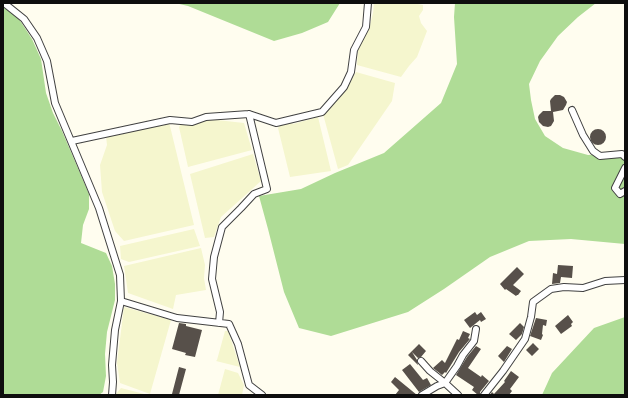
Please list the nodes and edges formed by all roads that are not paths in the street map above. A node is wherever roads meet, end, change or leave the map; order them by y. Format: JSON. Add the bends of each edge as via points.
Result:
{"nodes":[{"id":1,"x":4,"y":3,"type":"edge"},
{"id":2,"x":368,"y":3,"type":"edge"},
{"id":3,"x":572,"y":110,"type":"dead end"},
{"id":4,"x":249,"y":114,"type":"junction"},
{"id":5,"x":72,"y":141,"type":"junction"},
{"id":6,"x":625,"y":157,"type":"edge"},
{"id":7,"x":625,"y":168,"type":"edge"},
{"id":8,"x":625,"y":191,"type":"edge"},
{"id":9,"x":625,"y":280,"type":"edge"},
{"id":10,"x":121,"y":302,"type":"junction"},
{"id":11,"x":219,"y":323,"type":"junction"},
{"id":12,"x":476,"y":329,"type":"dead end"},
{"id":13,"x":422,"y":361,"type":"dead end"},
{"id":14,"x":445,"y":384,"type":"junction"},
{"id":15,"x":112,"y":395,"type":"edge"},
{"id":16,"x":262,"y":395,"type":"edge"},
{"id":17,"x":422,"y":395,"type":"edge"},
{"id":18,"x":458,"y":395,"type":"edge"},
{"id":19,"x":484,"y":395,"type":"edge"}],
"edges":[{"from":1,"to":5,"type":"street","via":[[24,19],[37,38],[47,61],[55,103]]},
{"from":2,"to":4,"type":"street","via":[[366,27],[354,50],[351,72],[344,87],[322,112],[276,123]]},
{"from":3,"to":6,"type":"street","via":[[593,151],[600,156],[622,154]]},
{"from":4,"to":5,"type":"street","via":[[206,117],[192,122],[170,120]]},
{"from":4,"to":11,"type":"street","via":[[267,189],[254,194],[222,227],[214,257],[212,279],[220,312]]},
{"from":5,"to":10,"type":"street","via":[[99,208],[120,276]]},
{"from":7,"to":8,"type":"street","via":[[615,188],[620,194]]},
{"from":9,"to":19,"type":"street","via":[[605,281],[584,288],[551,289],[533,302],[525,339]]},
{"from":10,"to":11,"type":"street","via":[[177,318]]},
{"from":10,"to":15,"type":"street","via":[[115,330]]},
{"from":11,"to":16,"type":"street","via":[[229,324],[238,344],[249,385]]},
{"from":12,"to":14,"type":"street","via":[[474,341]]},
{"from":13,"to":14,"type":"street"},
{"from":14,"to":17,"type":"street"},
{"from":14,"to":18,"type":"street"}]}
